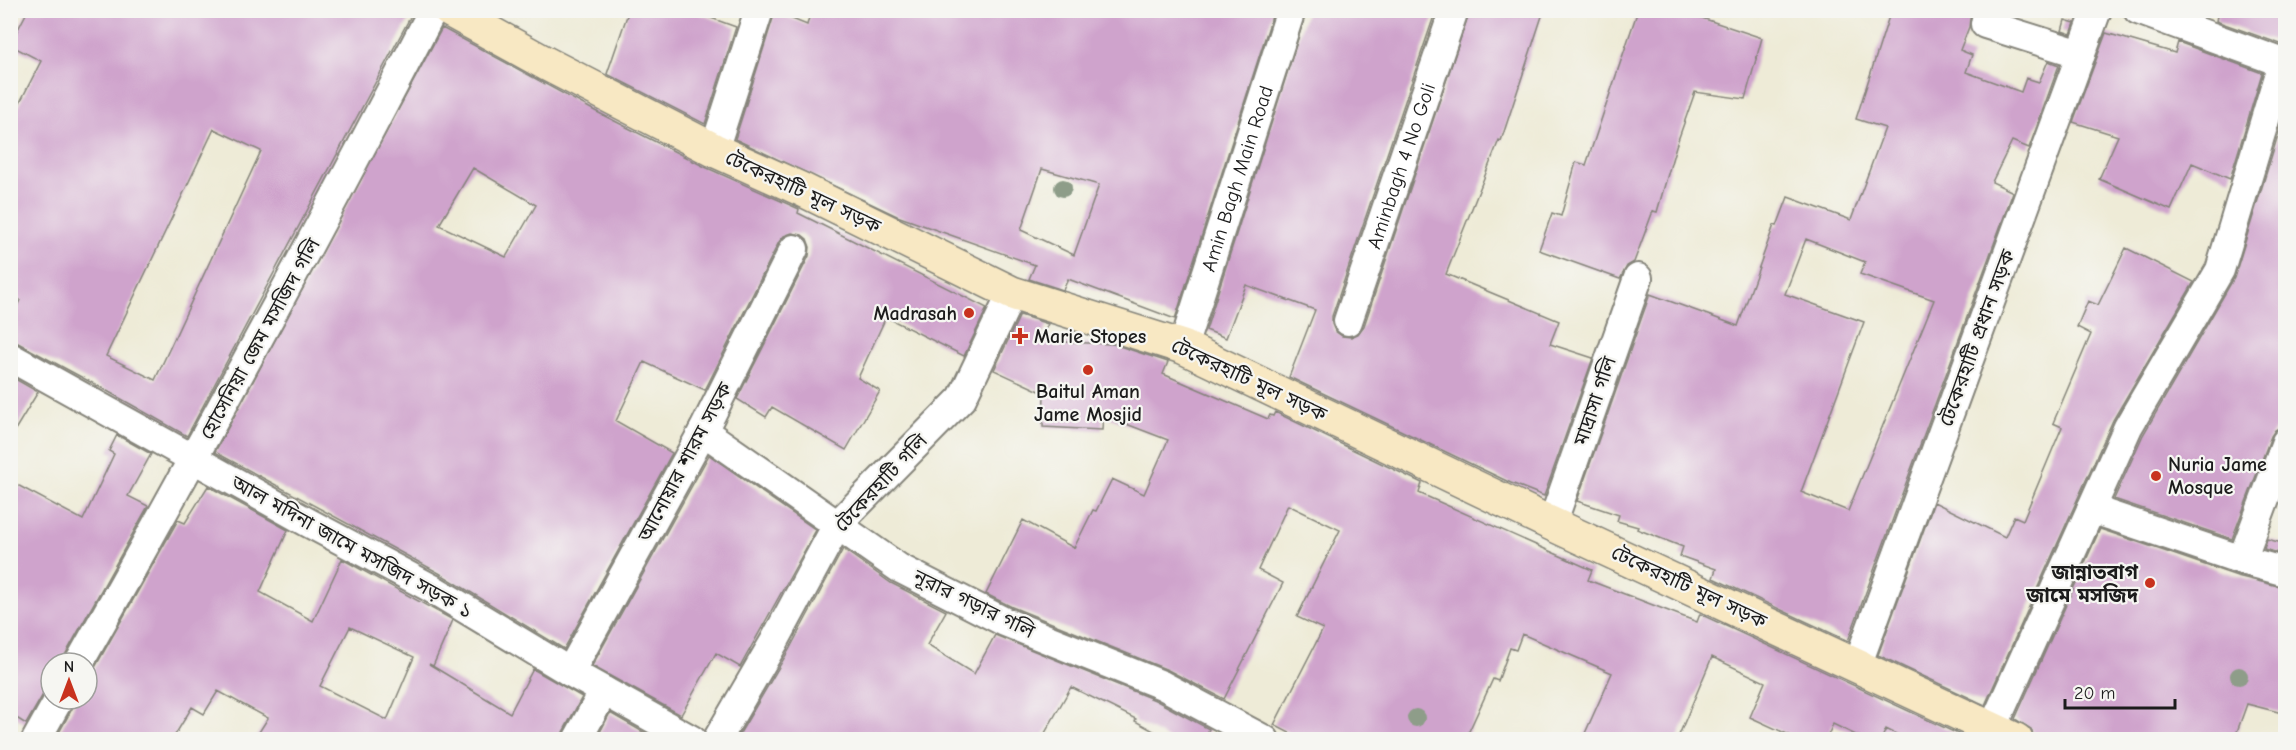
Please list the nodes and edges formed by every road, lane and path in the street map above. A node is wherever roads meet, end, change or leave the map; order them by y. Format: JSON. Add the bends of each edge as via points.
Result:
{"nodes":[{"id":1,"x":433,"y":10,"type":"edge"},
{"id":2,"x":449,"y":10,"type":"edge"},
{"id":3,"x":759,"y":10,"type":"edge"},
{"id":4,"x":1291,"y":10,"type":"edge"},
{"id":5,"x":1454,"y":10,"type":"edge"},
{"id":6,"x":1988,"y":10,"type":"edge"},
{"id":7,"x":2097,"y":10,"type":"edge"},
{"id":8,"x":2138,"y":10,"type":"edge"},
{"id":9,"x":2081,"y":54,"type":"junction"},
{"id":10,"x":2284,"y":64,"type":"edge"},
{"id":11,"x":714,"y":150,"type":"junction"},
{"id":12,"x":794,"y":249,"type":"dead end"},
{"id":13,"x":1638,"y":278,"type":"dead end"},
{"id":14,"x":1012,"y":293,"type":"junction"},
{"id":15,"x":1348,"y":321,"type":"dead end"},
{"id":16,"x":1183,"y":347,"type":"junction"},
{"id":17,"x":10,"y":357,"type":"edge"},
{"id":18,"x":703,"y":431,"type":"junction"},
{"id":19,"x":2286,"y":442,"type":"edge"},
{"id":20,"x":194,"y":459,"type":"junction"},
{"id":21,"x":2091,"y":509,"type":"junction"},
{"id":22,"x":1552,"y":524,"type":"junction"},
{"id":23,"x":837,"y":525,"type":"junction"},
{"id":24,"x":2242,"y":560,"type":"junction"},
{"id":25,"x":2286,"y":572,"type":"edge"},
{"id":26,"x":86,"y":651,"type":"edge"},
{"id":27,"x":1857,"y":666,"type":"junction"},
{"id":28,"x":570,"y":672,"type":"junction"},
{"id":29,"x":604,"y":691,"type":"junction"},
{"id":30,"x":52,"y":711,"type":"edge"},
{"id":31,"x":2004,"y":733,"type":"edge"},
{"id":32,"x":36,"y":740,"type":"edge"},
{"id":33,"x":577,"y":740,"type":"edge"},
{"id":34,"x":692,"y":740,"type":"edge"},
{"id":35,"x":717,"y":740,"type":"edge"},
{"id":36,"x":1265,"y":740,"type":"edge"}],
"edges":[{"from":1,"to":20,"type":"street","name":"হোসেনিয়া জেম মসজিদ গলি"},
{"from":2,"to":11,"type":"street","name":"টেকেরহাটি মূল সড়ক"},
{"from":3,"to":11,"type":"street"},
{"from":4,"to":16,"type":"street","name":"Amin Bagh Main Road"},
{"from":5,"to":15,"type":"street","name":"Aminbagh 4 No Goli"},
{"from":6,"to":9,"type":"street","via":[[1985,24]]},
{"from":7,"to":9,"type":"street","name":"টেকেরহাটি প্রধান সড়ক"},
{"from":8,"to":10,"type":"street"},
{"from":9,"to":27,"type":"street","name":"টেকেরহাটি প্রধান সড়ক"},
{"from":10,"to":21,"type":"street","via":[[2220,270],[2128,427]]},
{"from":11,"to":14,"type":"street","name":"টেকেরহাটি মূল সড়ক"},
{"from":12,"to":18,"type":"street","name":"আনোয়ার শারম সড়ক"},
{"from":13,"to":22,"type":"street","name":"মাদ্রাসা গলি"},
{"from":14,"to":16,"type":"street","name":"টেকেরহাটি মূল সড়ক"},
{"from":14,"to":23,"type":"street","name":"টেকেরহাটি গলি","via":[[962,398]]},
{"from":16,"to":22,"type":"street","name":"টেকেরহাটি মূল সড়ক"},
{"from":17,"to":20,"type":"street","name":"আল মদিনা জামে মসজিদ সড়ক ১"},
{"from":18,"to":23,"type":"street","name":"নূরার গড়ার গলি"},
{"from":18,"to":28,"type":"street","name":"আনোয়ার শারম সড়ক"},
{"from":19,"to":24,"type":"street"},
{"from":20,"to":26,"type":"street","name":"হোসেনিয়া জেম মসজিদ গলি"},
{"from":20,"to":28,"type":"street","name":"আল মদিনা জামে মসজিদ সড়ক ১","via":[[431,588]]},
{"from":21,"to":24,"type":"street"},
{"from":21,"to":31,"type":"street"},
{"from":22,"to":27,"type":"street","name":"টেকেরহাটি মূল সড়ক"},
{"from":23,"to":35,"type":"street","name":"টেকেরহাটি গলি"},
{"from":23,"to":36,"type":"street","name":"নূরার গড়ার গলি","via":[[899,568],[995,616],[1162,685]]},
{"from":24,"to":25,"type":"street"},
{"from":27,"to":31,"type":"street","name":"টেকেরহাটি মূল সড়ক"},
{"from":28,"to":29,"type":"street","name":"আল মদিনা জামে মসজিদ সড়ক ১"},
{"from":29,"to":33,"type":"street"},
{"from":29,"to":34,"type":"street","name":"আল মদিনা জামে মসজিদ সড়ক ১"},
{"from":30,"to":32,"type":"street"}]}
